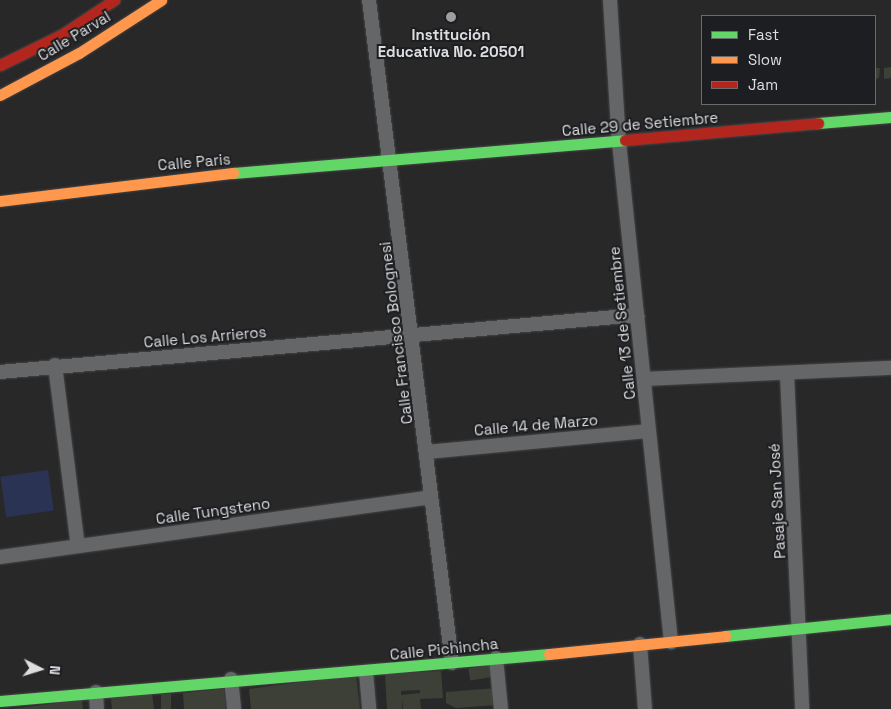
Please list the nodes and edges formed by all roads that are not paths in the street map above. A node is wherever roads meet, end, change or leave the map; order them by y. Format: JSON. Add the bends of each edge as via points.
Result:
{"nodes":[{"id":1,"x":114,"y":0,"type":"edge"},
{"id":2,"x":161,"y":0,"type":"edge"},
{"id":3,"x":369,"y":0,"type":"edge"},
{"id":4,"x":610,"y":0,"type":"edge"},
{"id":5,"x":0,"y":65,"type":"edge"},
{"id":6,"x":0,"y":95,"type":"edge"},
{"id":7,"x":891,"y":117,"type":"edge"},
{"id":8,"x":619,"y":142,"type":"junction"},
{"id":9,"x":391,"y":160,"type":"junction"},
{"id":10,"x":0,"y":202,"type":"edge"},
{"id":11,"x":637,"y":315,"type":"junction"},
{"id":12,"x":412,"y":337,"type":"junction"},
{"id":13,"x":55,"y":365,"type":"junction"},
{"id":14,"x":891,"y":368,"type":"edge"},
{"id":15,"x":0,"y":372,"type":"edge"},
{"id":16,"x":787,"y":374,"type":"junction"},
{"id":17,"x":645,"y":379,"type":"junction"},
{"id":18,"x":648,"y":431,"type":"junction"},
{"id":19,"x":426,"y":452,"type":"junction"},
{"id":20,"x":430,"y":497,"type":"junction"},
{"id":21,"x":78,"y":546,"type":"junction"},
{"id":22,"x":0,"y":557,"type":"edge"},
{"id":23,"x":891,"y":619,"type":"edge"},
{"id":24,"x":799,"y":627,"type":"junction"},
{"id":25,"x":671,"y":642,"type":"junction"},
{"id":26,"x":640,"y":644,"type":"junction"},
{"id":27,"x":496,"y":658,"type":"junction"},
{"id":28,"x":452,"y":663,"type":"junction"},
{"id":29,"x":366,"y":672,"type":"junction"},
{"id":30,"x":231,"y":678,"type":"junction"},
{"id":31,"x":96,"y":692,"type":"junction"},
{"id":32,"x":0,"y":701,"type":"edge"},
{"id":33,"x":98,"y":709,"type":"edge"},
{"id":34,"x":234,"y":709,"type":"edge"},
{"id":35,"x":369,"y":709,"type":"edge"},
{"id":36,"x":502,"y":709,"type":"edge"},
{"id":37,"x":645,"y":709,"type":"edge"},
{"id":38,"x":802,"y":709,"type":"edge"}],
"edges":[{"from":1,"to":5,"type":"street","name":"Calle Parval","via":[[61,35]]},
{"from":2,"to":6,"type":"street","name":"Calle Parval","via":[[79,53]]},
{"from":3,"to":9,"type":"street","name":"Calle Francisco Bolognesi"},
{"from":4,"to":8,"type":"street","name":"Calle 13 de Setiembre"},
{"from":7,"to":8,"type":"street","name":"Calle 29 de Setiembre"},
{"from":8,"to":9,"type":"street","name":"Calle 29 de Setiembre"},
{"from":8,"to":11,"type":"street","name":"Calle 13 de Setiembre"},
{"from":9,"to":10,"type":"street","name":"Calle Paris","via":[[131,182]]},
{"from":9,"to":12,"type":"street","name":"Calle Francisco Bolognesi"},
{"from":11,"to":12,"type":"street","name":"Calle Los Arrieros"},
{"from":11,"to":17,"type":"street","name":"Calle 13 de Setiembre"},
{"from":12,"to":13,"type":"street","name":"Calle Los Arrieros"},
{"from":12,"to":19,"type":"street","name":"Calle Francisco Bolognesi"},
{"from":13,"to":15,"type":"street","name":"Calle Los Arrieros"},
{"from":13,"to":21,"type":"street"},
{"from":14,"to":16,"type":"street"},
{"from":16,"to":17,"type":"street"},
{"from":16,"to":24,"type":"street","name":"Pasaje San José"},
{"from":17,"to":18,"type":"street","name":"Calle 13 de Setiembre"},
{"from":18,"to":19,"type":"street","name":"Calle 14 de Marzo"},
{"from":18,"to":25,"type":"street","name":"Calle 13 de Setiembre"},
{"from":19,"to":20,"type":"street","name":"Calle Francisco Bolognesi"},
{"from":20,"to":21,"type":"street","name":"Calle Tungsteno"},
{"from":20,"to":28,"type":"street","name":"Calle Francisco Bolognesi"},
{"from":21,"to":22,"type":"street","name":"Calle Tungsteno"},
{"from":23,"to":24,"type":"street","name":"Calle Pichincha"},
{"from":24,"to":25,"type":"street","name":"Calle Pichincha"},
{"from":24,"to":38,"type":"street","name":"Pasaje San José"},
{"from":25,"to":26,"type":"street","name":"Calle Pichincha"},
{"from":26,"to":27,"type":"street","name":"Calle Pichincha"},
{"from":26,"to":37,"type":"street"},
{"from":27,"to":28,"type":"street","name":"Calle Pichincha"},
{"from":27,"to":36,"type":"street"},
{"from":28,"to":29,"type":"street","name":"Calle Pichincha"},
{"from":29,"to":30,"type":"street","name":"Calle Pichincha"},
{"from":29,"to":35,"type":"street"},
{"from":30,"to":31,"type":"street","name":"Calle Pichincha"},
{"from":30,"to":34,"type":"street"},
{"from":31,"to":32,"type":"street","name":"Calle Pichincha"},
{"from":31,"to":33,"type":"street"}]}
